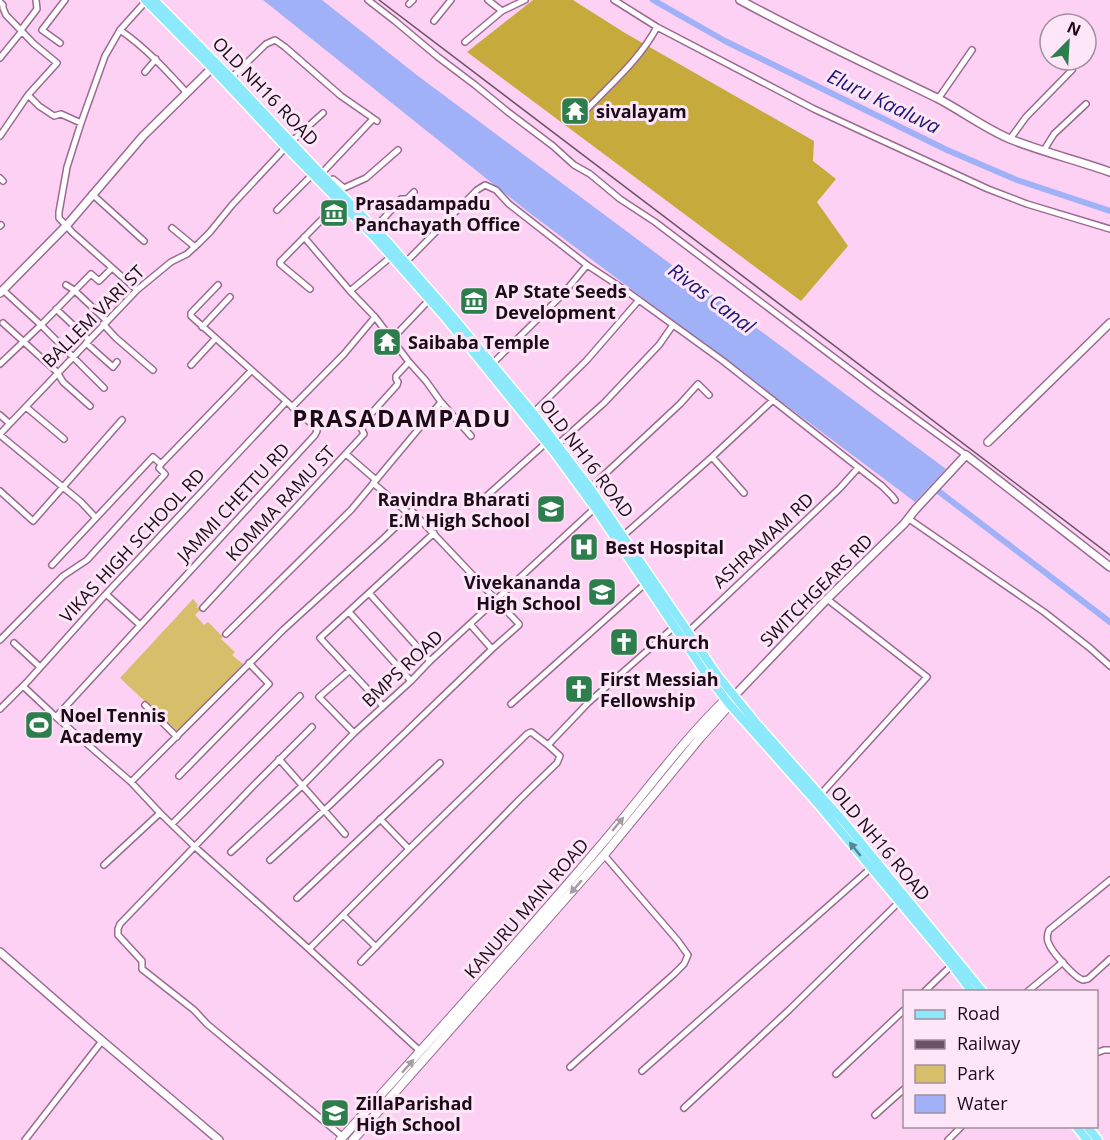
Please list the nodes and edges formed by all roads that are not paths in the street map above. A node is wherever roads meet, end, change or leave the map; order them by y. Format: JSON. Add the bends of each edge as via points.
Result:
{"nodes":[{"id":1,"x":9,"y":0,"type":"edge"},
{"id":2,"x":36,"y":0,"type":"edge"},
{"id":3,"x":65,"y":0,"type":"edge"},
{"id":4,"x":148,"y":0,"type":"edge"},
{"id":5,"x":368,"y":0,"type":"edge"},
{"id":6,"x":451,"y":0,"type":"edge"},
{"id":7,"x":488,"y":0,"type":"edge"},
{"id":8,"x":525,"y":0,"type":"edge"},
{"id":9,"x":614,"y":0,"type":"edge"},
{"id":10,"x":742,"y":0,"type":"edge"},
{"id":11,"x":2,"y":4,"type":"edge"},
{"id":12,"x":502,"y":11,"type":"junction"},
{"id":13,"x":434,"y":21,"type":"dead end"},
{"id":14,"x":657,"y":27,"type":"junction"},
{"id":15,"x":22,"y":30,"type":"junction"},
{"id":16,"x":120,"y":30,"type":"junction"},
{"id":17,"x":465,"y":42,"type":"dead end"},
{"id":18,"x":60,"y":43,"type":"dead end"},
{"id":19,"x":972,"y":50,"type":"dead end"},
{"id":20,"x":0,"y":58,"type":"edge"},
{"id":21,"x":156,"y":59,"type":"junction"},
{"id":22,"x":212,"y":68,"type":"junction"},
{"id":23,"x":145,"y":72,"type":"dead end"},
{"id":24,"x":1070,"y":72,"type":"edge"},
{"id":25,"x":231,"y":78,"type":"junction"},
{"id":26,"x":187,"y":93,"type":"junction"},
{"id":27,"x":28,"y":95,"type":"junction"},
{"id":28,"x":938,"y":99,"type":"junction"},
{"id":29,"x":1086,"y":104,"type":"dead end"},
{"id":30,"x":587,"y":109,"type":"dead end"},
{"id":31,"x":323,"y":113,"type":"dead end"},
{"id":32,"x":81,"y":123,"type":"junction"},
{"id":33,"x":0,"y":136,"type":"edge"},
{"id":34,"x":1010,"y":138,"type":"junction"},
{"id":35,"x":289,"y":144,"type":"junction"},
{"id":36,"x":398,"y":150,"type":"dead end"},
{"id":37,"x":1044,"y":150,"type":"junction"},
{"id":38,"x":1110,"y":172,"type":"edge"},
{"id":39,"x":317,"y":174,"type":"junction"},
{"id":40,"x":329,"y":182,"type":"junction"},
{"id":41,"x":414,"y":192,"type":"dead end"},
{"id":42,"x":92,"y":194,"type":"junction"},
{"id":43,"x":340,"y":201,"type":"junction"},
{"id":44,"x":277,"y":210,"type":"dead end"},
{"id":45,"x":67,"y":225,"type":"junction"},
{"id":46,"x":172,"y":228,"type":"dead end"},
{"id":47,"x":375,"y":228,"type":"junction"},
{"id":48,"x":1110,"y":229,"type":"edge"},
{"id":49,"x":304,"y":237,"type":"junction"},
{"id":50,"x":144,"y":241,"type":"dead end"},
{"id":51,"x":195,"y":247,"type":"junction"},
{"id":52,"x":392,"y":256,"type":"junction"},
{"id":53,"x":406,"y":261,"type":"junction"},
{"id":54,"x":587,"y":265,"type":"junction"},
{"id":55,"x":112,"y":268,"type":"junction"},
{"id":56,"x":66,"y":285,"type":"dead end"},
{"id":57,"x":218,"y":285,"type":"dead end"},
{"id":58,"x":310,"y":289,"type":"dead end"},
{"id":59,"x":137,"y":290,"type":"junction"},
{"id":60,"x":2,"y":291,"type":"edge"},
{"id":61,"x":74,"y":291,"type":"junction"},
{"id":62,"x":350,"y":291,"type":"junction"},
{"id":63,"x":231,"y":297,"type":"dead end"},
{"id":64,"x":430,"y":299,"type":"junction"},
{"id":65,"x":639,"y":300,"type":"junction"},
{"id":66,"x":56,"y":309,"type":"junction"},
{"id":67,"x":375,"y":317,"type":"junction"},
{"id":68,"x":105,"y":322,"type":"junction"},
{"id":69,"x":3,"y":323,"type":"dead end"},
{"id":70,"x":1110,"y":323,"type":"edge"},
{"id":71,"x":41,"y":325,"type":"junction"},
{"id":72,"x":674,"y":325,"type":"junction"},
{"id":73,"x":202,"y":327,"type":"junction"},
{"id":74,"x":215,"y":339,"type":"junction"},
{"id":75,"x":392,"y":339,"type":"junction"},
{"id":76,"x":24,"y":342,"type":"junction"},
{"id":77,"x":87,"y":342,"type":"junction"},
{"id":78,"x":73,"y":356,"type":"junction"},
{"id":79,"x":117,"y":362,"type":"dead end"},
{"id":80,"x":409,"y":362,"type":"junction"},
{"id":81,"x":0,"y":364,"type":"edge"},
{"id":82,"x":492,"y":364,"type":"junction"},
{"id":83,"x":191,"y":365,"type":"dead end"},
{"id":84,"x":153,"y":370,"type":"dead end"},
{"id":85,"x":251,"y":371,"type":"junction"},
{"id":86,"x":57,"y":372,"type":"junction"},
{"id":87,"x":104,"y":388,"type":"dead end"},
{"id":88,"x":709,"y":395,"type":"dead end"},
{"id":89,"x":773,"y":400,"type":"junction"},
{"id":90,"x":286,"y":402,"type":"junction"},
{"id":91,"x":441,"y":402,"type":"junction"},
{"id":92,"x":90,"y":406,"type":"dead end"},
{"id":93,"x":26,"y":407,"type":"junction"},
{"id":94,"x":292,"y":407,"type":"junction"},
{"id":95,"x":533,"y":413,"type":"junction"},
{"id":96,"x":0,"y":415,"type":"edge"},
{"id":97,"x":122,"y":420,"type":"dead end"},
{"id":98,"x":9,"y":423,"type":"junction"},
{"id":99,"x":0,"y":434,"type":"edge"},
{"id":100,"x":471,"y":436,"type":"dead end"},
{"id":101,"x":64,"y":439,"type":"dead end"},
{"id":102,"x":551,"y":442,"type":"junction"},
{"id":103,"x":988,"y":442,"type":"dead end"},
{"id":104,"x":346,"y":454,"type":"junction"},
{"id":105,"x":966,"y":455,"type":"junction"},
{"id":106,"x":712,"y":457,"type":"junction"},
{"id":107,"x":161,"y":464,"type":"junction"},
{"id":108,"x":858,"y":468,"type":"junction"},
{"id":109,"x":375,"y":481,"type":"junction"},
{"id":110,"x":63,"y":488,"type":"junction"},
{"id":111,"x":590,"y":488,"type":"junction"},
{"id":112,"x":0,"y":491,"type":"edge"},
{"id":113,"x":744,"y":494,"type":"dead end"},
{"id":114,"x":481,"y":501,"type":"dead end"},
{"id":115,"x":895,"y":501,"type":"dead end"},
{"id":116,"x":595,"y":508,"type":"junction"},
{"id":117,"x":408,"y":514,"type":"junction"},
{"id":118,"x":96,"y":518,"type":"junction"},
{"id":119,"x":909,"y":519,"type":"junction"},
{"id":120,"x":434,"y":533,"type":"junction"},
{"id":121,"x":624,"y":536,"type":"junction"},
{"id":122,"x":52,"y":565,"type":"dead end"},
{"id":123,"x":1110,"y":567,"type":"edge"},
{"id":124,"x":646,"y":582,"type":"junction"},
{"id":125,"x":369,"y":593,"type":"junction"},
{"id":126,"x":106,"y":594,"type":"junction"},
{"id":127,"x":827,"y":599,"type":"junction"},
{"id":128,"x":495,"y":600,"type":"junction"},
{"id":129,"x":203,"y":608,"type":"dead end"},
{"id":130,"x":349,"y":612,"type":"junction"},
{"id":131,"x":470,"y":624,"type":"junction"},
{"id":132,"x":140,"y":625,"type":"junction"},
{"id":133,"x":674,"y":627,"type":"junction"},
{"id":134,"x":688,"y":632,"type":"junction"},
{"id":135,"x":226,"y":634,"type":"dead end"},
{"id":136,"x":0,"y":640,"type":"edge"},
{"id":137,"x":14,"y":643,"type":"dead end"},
{"id":138,"x":492,"y":649,"type":"junction"},
{"id":139,"x":430,"y":661,"type":"junction"},
{"id":140,"x":249,"y":663,"type":"junction"},
{"id":141,"x":1110,"y":666,"type":"edge"},
{"id":142,"x":40,"y":667,"type":"junction"},
{"id":143,"x":349,"y":671,"type":"junction"},
{"id":144,"x":411,"y":681,"type":"junction"},
{"id":145,"x":23,"y":686,"type":"junction"},
{"id":146,"x":300,"y":696,"type":"dead end"},
{"id":147,"x":732,"y":697,"type":"junction"},
{"id":148,"x":511,"y":704,"type":"dead end"},
{"id":149,"x":145,"y":705,"type":"dead end"},
{"id":150,"x":383,"y":706,"type":"junction"},
{"id":151,"x":0,"y":709,"type":"edge"},
{"id":152,"x":56,"y":717,"type":"junction"},
{"id":153,"x":312,"y":727,"type":"dead end"},
{"id":154,"x":354,"y":734,"type":"junction"},
{"id":155,"x":177,"y":737,"type":"junction"},
{"id":156,"x":549,"y":745,"type":"junction"},
{"id":157,"x":279,"y":759,"type":"junction"},
{"id":158,"x":440,"y":763,"type":"dead end"},
{"id":159,"x":179,"y":776,"type":"dead end"},
{"id":160,"x":131,"y":782,"type":"junction"},
{"id":161,"x":303,"y":784,"type":"junction"},
{"id":162,"x":820,"y":795,"type":"junction"},
{"id":163,"x":325,"y":810,"type":"junction"},
{"id":164,"x":160,"y":813,"type":"junction"},
{"id":165,"x":380,"y":819,"type":"junction"},
{"id":166,"x":171,"y":824,"type":"junction"},
{"id":167,"x":345,"y":834,"type":"dead end"},
{"id":168,"x":194,"y":846,"type":"junction"},
{"id":169,"x":409,"y":849,"type":"junction"},
{"id":170,"x":231,"y":852,"type":"dead end"},
{"id":171,"x":604,"y":855,"type":"junction"},
{"id":172,"x":270,"y":860,"type":"dead end"},
{"id":173,"x":104,"y":866,"type":"dead end"},
{"id":174,"x":871,"y":868,"type":"junction"},
{"id":175,"x":1110,"y":880,"type":"edge"},
{"id":176,"x":297,"y":898,"type":"dead end"},
{"id":177,"x":899,"y":902,"type":"junction"},
{"id":178,"x":344,"y":915,"type":"junction"},
{"id":179,"x":376,"y":947,"type":"junction"},
{"id":180,"x":309,"y":949,"type":"junction"},
{"id":181,"x":0,"y":952,"type":"edge"},
{"id":182,"x":1110,"y":959,"type":"edge"},
{"id":183,"x":361,"y":962,"type":"dead end"},
{"id":184,"x":1063,"y":963,"type":"junction"},
{"id":185,"x":952,"y":965,"type":"junction"},
{"id":186,"x":488,"y":981,"type":"junction"},
{"id":187,"x":926,"y":990,"type":"edge"},
{"id":188,"x":971,"y":990,"type":"edge"},
{"id":189,"x":981,"y":990,"type":"edge"},
{"id":190,"x":1029,"y":990,"type":"edge"},
{"id":191,"x":903,"y":1011,"type":"edge"},
{"id":192,"x":102,"y":1041,"type":"junction"},
{"id":193,"x":421,"y":1052,"type":"junction"},
{"id":194,"x":570,"y":1067,"type":"dead end"},
{"id":195,"x":642,"y":1071,"type":"dead end"},
{"id":196,"x":836,"y":1074,"type":"dead end"},
{"id":197,"x":903,"y":1090,"type":"edge"},
{"id":198,"x":376,"y":1101,"type":"junction"},
{"id":199,"x":382,"y":1107,"type":"junction"},
{"id":200,"x":684,"y":1108,"type":"dead end"},
{"id":201,"x":875,"y":1115,"type":"dead end"},
{"id":202,"x":960,"y":1128,"type":"edge"},
{"id":203,"x":1089,"y":1128,"type":"edge"},
{"id":204,"x":341,"y":1138,"type":"edge"},
{"id":205,"x":25,"y":1140,"type":"edge"},
{"id":206,"x":219,"y":1140,"type":"edge"},
{"id":207,"x":353,"y":1140,"type":"edge"},
{"id":208,"x":948,"y":1140,"type":"edge"},
{"id":209,"x":1098,"y":1140,"type":"edge"}],
"edges":[{"from":1,"to":11,"type":"street"},
{"from":2,"to":15,"type":"street","via":[[37,9]]},
{"from":3,"to":18,"type":"street","via":[[42,30]]},
{"from":4,"to":16,"type":"street"},
{"from":4,"to":22,"type":"main road","name":"OLD NH16 ROAD"},
{"from":4,"to":25,"type":"main road","name":"OLD NH16 ROAD"},
{"from":5,"to":105,"type":"street","via":[[574,165]]},
{"from":6,"to":13,"type":"street"},
{"from":7,"to":12,"type":"street"},
{"from":8,"to":12,"type":"street"},
{"from":9,"to":14,"type":"street"},
{"from":10,"to":28,"type":"street"},
{"from":11,"to":15,"type":"street","via":[[6,15]]},
{"from":12,"to":17,"type":"street"},
{"from":14,"to":30,"type":"street","via":[[639,54]]},
{"from":14,"to":48,"type":"street","via":[[814,109],[988,189]]},
{"from":15,"to":20,"type":"street"},
{"from":15,"to":27,"type":"street","via":[[57,63]]},
{"from":16,"to":21,"type":"street"},
{"from":16,"to":32,"type":"street","via":[[105,56]]},
{"from":19,"to":28,"type":"street"},
{"from":21,"to":23,"type":"street"},
{"from":21,"to":26,"type":"street"},
{"from":22,"to":26,"type":"street"},
{"from":22,"to":35,"type":"main road","name":"OLD NH16 ROAD"},
{"from":24,"to":34,"type":"street"},
{"from":25,"to":35,"type":"main road","name":"OLD NH16 ROAD"},
{"from":25,"to":39,"type":"street","via":[[275,40],[375,120]]},
{"from":26,"to":42,"type":"street"},
{"from":27,"to":32,"type":"street","via":[[54,116],[61,114]]},
{"from":27,"to":33,"type":"street"},
{"from":28,"to":34,"type":"street"},
{"from":29,"to":37,"type":"street","via":[[1054,134]]},
{"from":31,"to":35,"type":"street","name":"BALLEM VARI ST"},
{"from":32,"to":45,"type":"street","via":[[67,167],[59,212],[59,218]]},
{"from":34,"to":37,"type":"street"},
{"from":35,"to":39,"type":"main road","name":"OLD NH16 ROAD"},
{"from":35,"to":51,"type":"street","name":"BALLEM VARI ST"},
{"from":36,"to":40,"type":"street","via":[[366,178],[344,188],[333,179]]},
{"from":37,"to":38,"type":"street"},
{"from":39,"to":40,"type":"main road","name":"OLD NH16 ROAD"},
{"from":39,"to":43,"type":"main road","name":"OLD NH16 ROAD"},
{"from":39,"to":44,"type":"street"},
{"from":40,"to":47,"type":"main road","name":"OLD NH16 ROAD"},
{"from":41,"to":47,"type":"street","via":[[401,199]]},
{"from":42,"to":45,"type":"street"},
{"from":42,"to":50,"type":"street"},
{"from":43,"to":49,"type":"street"},
{"from":43,"to":52,"type":"main road","name":"OLD NH16 ROAD"},
{"from":45,"to":55,"type":"street"},
{"from":45,"to":60,"type":"street"},
{"from":46,"to":51,"type":"street"},
{"from":47,"to":53,"type":"main road","name":"OLD NH16 ROAD"},
{"from":49,"to":58,"type":"street","via":[[280,264]]},
{"from":49,"to":62,"type":"street"},
{"from":51,"to":59,"type":"street","name":"BALLEM VARI ST"},
{"from":52,"to":62,"type":"street"},
{"from":52,"to":64,"type":"main road","name":"OLD NH16 ROAD"},
{"from":53,"to":54,"type":"street","via":[[485,185]]},
{"from":53,"to":82,"type":"main road","name":"OLD NH16 ROAD"},
{"from":54,"to":65,"type":"street"},
{"from":54,"to":82,"type":"street"},
{"from":55,"to":59,"type":"street"},
{"from":55,"to":61,"type":"street","via":[[99,281],[91,274]]},
{"from":56,"to":61,"type":"street"},
{"from":57,"to":73,"type":"street","via":[[190,313]]},
{"from":59,"to":68,"type":"street","name":"BALLEM VARI ST"},
{"from":60,"to":71,"type":"street"},
{"from":61,"to":66,"type":"street"},
{"from":61,"to":68,"type":"street"},
{"from":62,"to":67,"type":"street"},
{"from":63,"to":73,"type":"street"},
{"from":64,"to":75,"type":"street"},
{"from":64,"to":102,"type":"main road","name":"OLD NH16 ROAD"},
{"from":65,"to":72,"type":"street"},
{"from":65,"to":95,"type":"street","via":[[586,361]]},
{"from":66,"to":71,"type":"street"},
{"from":66,"to":77,"type":"street"},
{"from":67,"to":75,"type":"street"},
{"from":67,"to":94,"type":"street"},
{"from":68,"to":77,"type":"street","name":"BALLEM VARI ST"},
{"from":68,"to":84,"type":"street","via":[[109,331]]},
{"from":69,"to":76,"type":"street"},
{"from":70,"to":103,"type":"street"},
{"from":71,"to":76,"type":"street"},
{"from":71,"to":78,"type":"street"},
{"from":72,"to":89,"type":"street"},
{"from":72,"to":102,"type":"street","via":[[604,403]]},
{"from":73,"to":74,"type":"street","name":"JAMMI CHETTU RD"},
{"from":74,"to":83,"type":"street"},
{"from":74,"to":85,"type":"street","name":"JAMMI CHETTU RD"},
{"from":75,"to":80,"type":"street"},
{"from":76,"to":81,"type":"street"},
{"from":76,"to":86,"type":"street"},
{"from":77,"to":78,"type":"street","name":"BALLEM VARI ST"},
{"from":77,"to":79,"type":"street","via":[[113,367]]},
{"from":78,"to":86,"type":"street","name":"BALLEM VARI ST"},
{"from":78,"to":87,"type":"street"},
{"from":80,"to":91,"type":"street"},
{"from":80,"to":104,"type":"street","name":"KOMMA RAMU ST","via":[[396,376],[397,386],[360,426],[364,434]]},
{"from":82,"to":95,"type":"main road","name":"OLD NH16 ROAD"},
{"from":85,"to":90,"type":"street","name":"JAMMI CHETTU RD"},
{"from":85,"to":107,"type":"street"},
{"from":86,"to":92,"type":"street"},
{"from":86,"to":93,"type":"street","name":"BALLEM VARI ST"},
{"from":88,"to":111,"type":"street","via":[[698,384]]},
{"from":89,"to":106,"type":"street"},
{"from":89,"to":108,"type":"street"},
{"from":90,"to":94,"type":"street","name":"JAMMI CHETTU RD"},
{"from":90,"to":126,"type":"street","name":"VIKAS HIGH SCHOOL RD"},
{"from":91,"to":100,"type":"street"},
{"from":91,"to":109,"type":"street"},
{"from":93,"to":98,"type":"street","name":"BALLEM VARI ST"},
{"from":93,"to":101,"type":"street"},
{"from":94,"to":132,"type":"street","name":"JAMMI CHETTU RD","via":[[315,427],[315,435]]},
{"from":95,"to":102,"type":"main road","name":"OLD NH16 ROAD"},
{"from":96,"to":98,"type":"street"},
{"from":97,"to":110,"type":"street"},
{"from":98,"to":99,"type":"street","name":"BALLEM VARI ST"},
{"from":99,"to":110,"type":"street"},
{"from":102,"to":111,"type":"main road","name":"OLD NH16 ROAD"},
{"from":102,"to":114,"type":"street"},
{"from":102,"to":116,"type":"main road","name":"OLD NH16 ROAD","via":[[554,452]]},
{"from":104,"to":109,"type":"street"},
{"from":104,"to":129,"type":"street","name":"KOMMA RAMU ST"},
{"from":105,"to":119,"type":"street","name":"SWITCHGEARS RD"},
{"from":105,"to":123,"type":"street"},
{"from":106,"to":113,"type":"street"},
{"from":106,"to":121,"type":"street"},
{"from":107,"to":118,"type":"street","via":[[153,457]]},
{"from":107,"to":136,"type":"street","via":[[159,468],[165,474],[87,560],[63,576]]},
{"from":108,"to":115,"type":"street"},
{"from":108,"to":134,"type":"street","name":"ASHRAMAM RD"},
{"from":109,"to":117,"type":"street"},
{"from":109,"to":135,"type":"street","via":[[351,510]]},
{"from":110,"to":112,"type":"street","via":[[33,521]]},
{"from":110,"to":118,"type":"street"},
{"from":111,"to":121,"type":"main road","name":"OLD NH16 ROAD"},
{"from":116,"to":124,"type":"main road","name":"OLD NH16 ROAD"},
{"from":116,"to":128,"type":"street","name":"BMPS ROAD"},
{"from":117,"to":120,"type":"street","via":[[412,511]]},
{"from":117,"to":140,"type":"street"},
{"from":118,"to":122,"type":"street"},
{"from":119,"to":127,"type":"street","name":"SWITCHGEARS RD"},
{"from":119,"to":141,"type":"street","via":[[1044,612]]},
{"from":120,"to":125,"type":"street"},
{"from":120,"to":128,"type":"street"},
{"from":121,"to":134,"type":"main road","name":"OLD NH16 ROAD"},
{"from":124,"to":133,"type":"main road","name":"OLD NH16 ROAD"},
{"from":124,"to":148,"type":"street"},
{"from":125,"to":130,"type":"street"},
{"from":125,"to":139,"type":"street"},
{"from":126,"to":132,"type":"street"},
{"from":126,"to":142,"type":"street","name":"VIKAS HIGH SCHOOL RD"},
{"from":127,"to":147,"type":"street","name":"SWITCHGEARS RD"},
{"from":127,"to":162,"type":"street","via":[[927,677]]},
{"from":128,"to":131,"type":"street","name":"BMPS ROAD"},
{"from":128,"to":138,"type":"street","via":[[519,625]]},
{"from":130,"to":143,"type":"street","via":[[320,638]]},
{"from":130,"to":144,"type":"street"},
{"from":131,"to":138,"type":"street"},
{"from":131,"to":139,"type":"street","name":"BMPS ROAD"},
{"from":132,"to":152,"type":"street","name":"JAMMI CHETTU RD"},
{"from":133,"to":147,"type":"main road","name":"OLD NH16 ROAD","via":[[706,674]]},
{"from":133,"to":156,"type":"street","via":[[588,703]]},
{"from":134,"to":147,"type":"main road","name":"OLD NH16 ROAD"},
{"from":137,"to":142,"type":"street"},
{"from":138,"to":163,"type":"street"},
{"from":139,"to":144,"type":"street","name":"BMPS ROAD"},
{"from":140,"to":155,"type":"street"},
{"from":140,"to":159,"type":"street","via":[[269,684]]},
{"from":142,"to":145,"type":"street","name":"VIKAS HIGH SCHOOL RD"},
{"from":143,"to":150,"type":"street"},
{"from":143,"to":154,"type":"street","via":[[319,697]]},
{"from":144,"to":150,"type":"street","name":"BMPS ROAD"},
{"from":145,"to":151,"type":"street","name":"VIKAS HIGH SCHOOL RD"},
{"from":145,"to":152,"type":"street"},
{"from":146,"to":166,"type":"street"},
{"from":147,"to":162,"type":"main road","name":"OLD NH16 ROAD"},
{"from":147,"to":171,"type":"main road","name":"KANURU MAIN ROAD"},
{"from":174,"to":147,"type":"main road","name":"OLD NH16 ROAD","one_way":true},
{"from":186,"to":147,"type":"main road","name":"KANURU MAIN ROAD","one_way":true,"via":[[705,720]]},
{"from":149,"to":155,"type":"street"},
{"from":150,"to":154,"type":"street","name":"BMPS ROAD"},
{"from":152,"to":160,"type":"street"},
{"from":153,"to":157,"type":"street"},
{"from":154,"to":161,"type":"street","name":"BMPS ROAD"},
{"from":155,"to":160,"type":"street"},
{"from":156,"to":169,"type":"street","via":[[535,733],[527,734]]},
{"from":156,"to":179,"type":"street","via":[[560,756],[557,763]]},
{"from":157,"to":161,"type":"street"},
{"from":157,"to":168,"type":"street"},
{"from":158,"to":165,"type":"street"},
{"from":160,"to":164,"type":"street"},
{"from":161,"to":163,"type":"street"},
{"from":161,"to":170,"type":"street","name":"BMPS ROAD"},
{"from":162,"to":189,"type":"main road","name":"OLD NH16 ROAD"},
{"from":163,"to":167,"type":"street"},
{"from":163,"to":172,"type":"street"},
{"from":164,"to":166,"type":"street"},
{"from":164,"to":173,"type":"street"},
{"from":165,"to":169,"type":"street"},
{"from":165,"to":176,"type":"street"},
{"from":166,"to":168,"type":"street"},
{"from":168,"to":180,"type":"street"},
{"from":168,"to":204,"type":"street","via":[[120,924],[118,934],[142,961],[142,969]]},
{"from":169,"to":178,"type":"street"},
{"from":171,"to":186,"type":"main road","name":"KANURU MAIN ROAD","one_way":true},
{"from":171,"to":194,"type":"street","via":[[688,955],[674,974]]},
{"from":174,"to":177,"type":"main road","name":"OLD NH16 ROAD"},
{"from":174,"to":195,"type":"street"},
{"from":175,"to":184,"type":"street","via":[[1049,930],[1048,944]]},
{"from":177,"to":185,"type":"main road","name":"OLD NH16 ROAD"},
{"from":177,"to":200,"type":"street"},
{"from":178,"to":179,"type":"street"},
{"from":178,"to":180,"type":"street"},
{"from":179,"to":183,"type":"street"},
{"from":180,"to":193,"type":"street"},
{"from":181,"to":192,"type":"street"},
{"from":182,"to":184,"type":"street","via":[[1083,980]]},
{"from":184,"to":190,"type":"street"},
{"from":185,"to":187,"type":"street"},
{"from":185,"to":188,"type":"main road","name":"OLD NH16 ROAD"},
{"from":186,"to":193,"type":"main road","name":"KANURU MAIN ROAD"},
{"from":186,"to":199,"type":"main road","name":"KANURU MAIN ROAD"},
{"from":191,"to":196,"type":"street"},
{"from":192,"to":205,"type":"street"},
{"from":192,"to":206,"type":"street"},
{"from":198,"to":193,"type":"main road","name":"KANURU MAIN ROAD","one_way":true},
{"from":197,"to":201,"type":"street"},
{"from":198,"to":199,"type":"main road"},
{"from":198,"to":204,"type":"main road","name":"KANURU MAIN ROAD"},
{"from":199,"to":207,"type":"main road","name":"KANURU MAIN ROAD"},
{"from":202,"to":208,"type":"street"},
{"from":203,"to":209,"type":"main road"}]}
